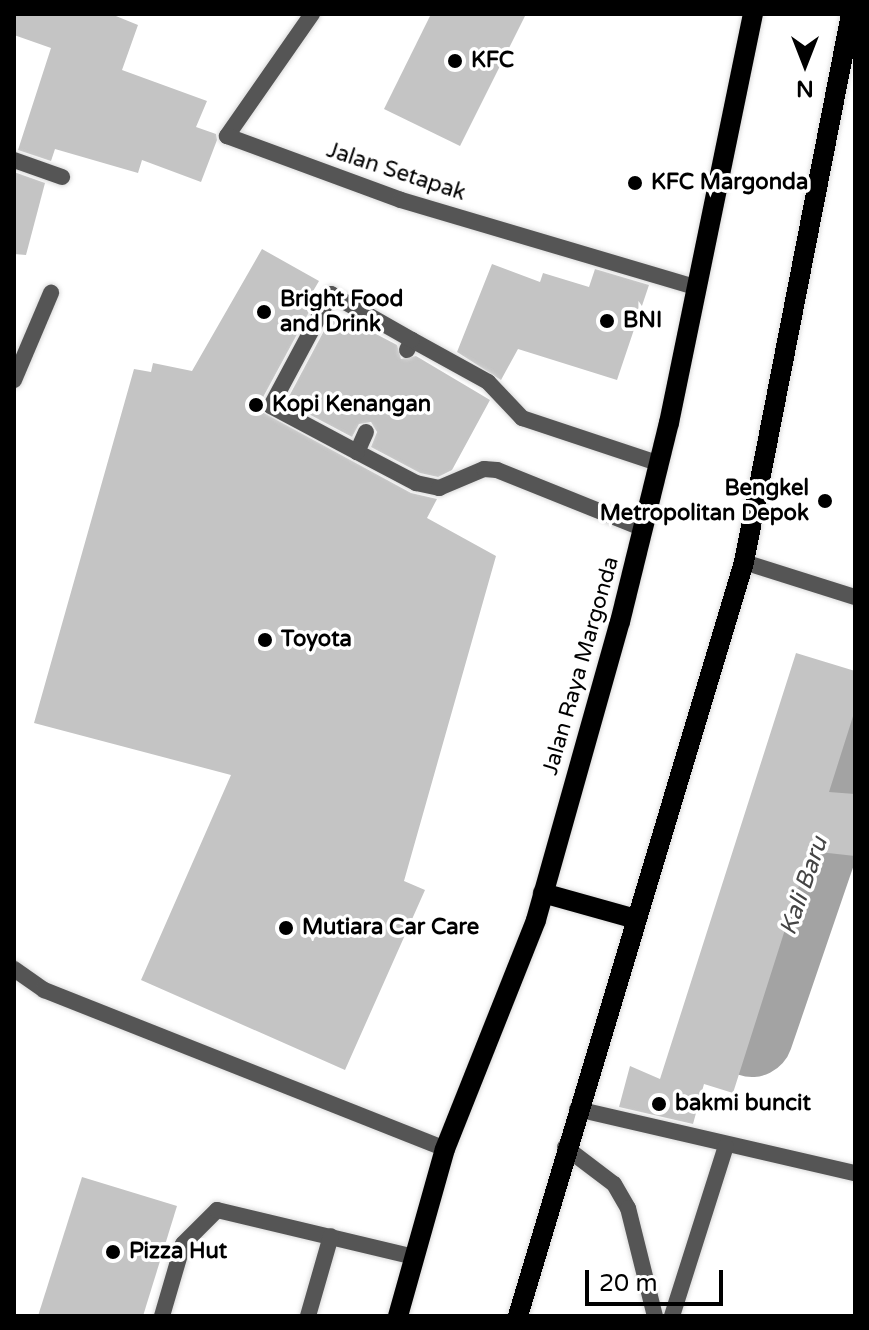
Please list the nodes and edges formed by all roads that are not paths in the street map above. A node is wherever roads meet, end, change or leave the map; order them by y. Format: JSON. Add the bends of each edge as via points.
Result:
{"nodes":[{"id":1,"x":312,"y":14,"type":"edge"},
{"id":2,"x":753,"y":14,"type":"edge"},
{"id":3,"x":851,"y":14,"type":"edge"},
{"id":4,"x":14,"y":160,"type":"edge"},
{"id":5,"x":62,"y":177,"type":"dead end"},
{"id":6,"x":694,"y":287,"type":"junction"},
{"id":7,"x":51,"y":293,"type":"dead end"},
{"id":8,"x":14,"y":380,"type":"edge"},
{"id":9,"x":366,"y":432,"type":"dead end"},
{"id":10,"x":357,"y":452,"type":"junction"},
{"id":11,"x":660,"y":464,"type":"junction"},
{"id":12,"x":644,"y":529,"type":"junction"},
{"id":13,"x":744,"y":562,"type":"junction"},
{"id":14,"x":855,"y":597,"type":"edge"},
{"id":15,"x":543,"y":893,"type":"junction"},
{"id":16,"x":636,"y":919,"type":"junction"},
{"id":17,"x":14,"y":969,"type":"edge"},
{"id":18,"x":577,"y":1109,"type":"junction"},
{"id":19,"x":726,"y":1146,"type":"junction"},
{"id":20,"x":565,"y":1147,"type":"junction"},
{"id":21,"x":445,"y":1149,"type":"junction"},
{"id":22,"x":855,"y":1173,"type":"edge"},
{"id":23,"x":331,"y":1236,"type":"junction"},
{"id":24,"x":415,"y":1257,"type":"junction"},
{"id":25,"x":162,"y":1316,"type":"edge"},
{"id":26,"x":308,"y":1316,"type":"edge"},
{"id":27,"x":398,"y":1316,"type":"edge"},
{"id":28,"x":518,"y":1316,"type":"edge"},
{"id":29,"x":655,"y":1316,"type":"edge"},
{"id":30,"x":672,"y":1316,"type":"edge"}],
"edges":[{"from":1,"to":6,"type":"street","name":"Jalan Setapak","via":[[227,136],[401,200]]},
{"from":2,"to":6,"type":"main road","name":"Jalan Raya Margonda"},
{"from":3,"to":13,"type":"main road"},
{"from":4,"to":5,"type":"street"},
{"from":6,"to":11,"type":"main road","name":"Jalan Raya Margonda"},
{"from":7,"to":8,"type":"street"},
{"from":9,"to":10,"type":"street"},
{"from":10,"to":11,"type":"street","via":[[271,406],[331,294],[409,345],[488,382],[522,418]]},
{"from":10,"to":12,"type":"street","via":[[416,483],[439,488],[484,469],[497,470]]},
{"from":11,"to":12,"type":"main road","name":"Jalan Raya Margonda"},
{"from":12,"to":15,"type":"main road","name":"Jalan Raya Margonda"},
{"from":13,"to":14,"type":"street"},
{"from":13,"to":16,"type":"main road"},
{"from":15,"to":16,"type":"main road"},
{"from":15,"to":21,"type":"main road","name":"Jalan Raya Margonda"},
{"from":16,"to":18,"type":"main road"},
{"from":17,"to":21,"type":"street","via":[[44,990]]},
{"from":18,"to":19,"type":"street"},
{"from":18,"to":20,"type":"main road"},
{"from":19,"to":22,"type":"street"},
{"from":19,"to":30,"type":"street"},
{"from":20,"to":28,"type":"main road"},
{"from":20,"to":29,"type":"street","via":[[614,1184],[628,1208]]},
{"from":21,"to":24,"type":"main road","name":"Jalan Raya Margonda"},
{"from":23,"to":24,"type":"street"},
{"from":23,"to":25,"type":"street","via":[[217,1210],[183,1244]]},
{"from":23,"to":26,"type":"street"},
{"from":24,"to":27,"type":"main road","name":"Jalan Raya Margonda"}]}
